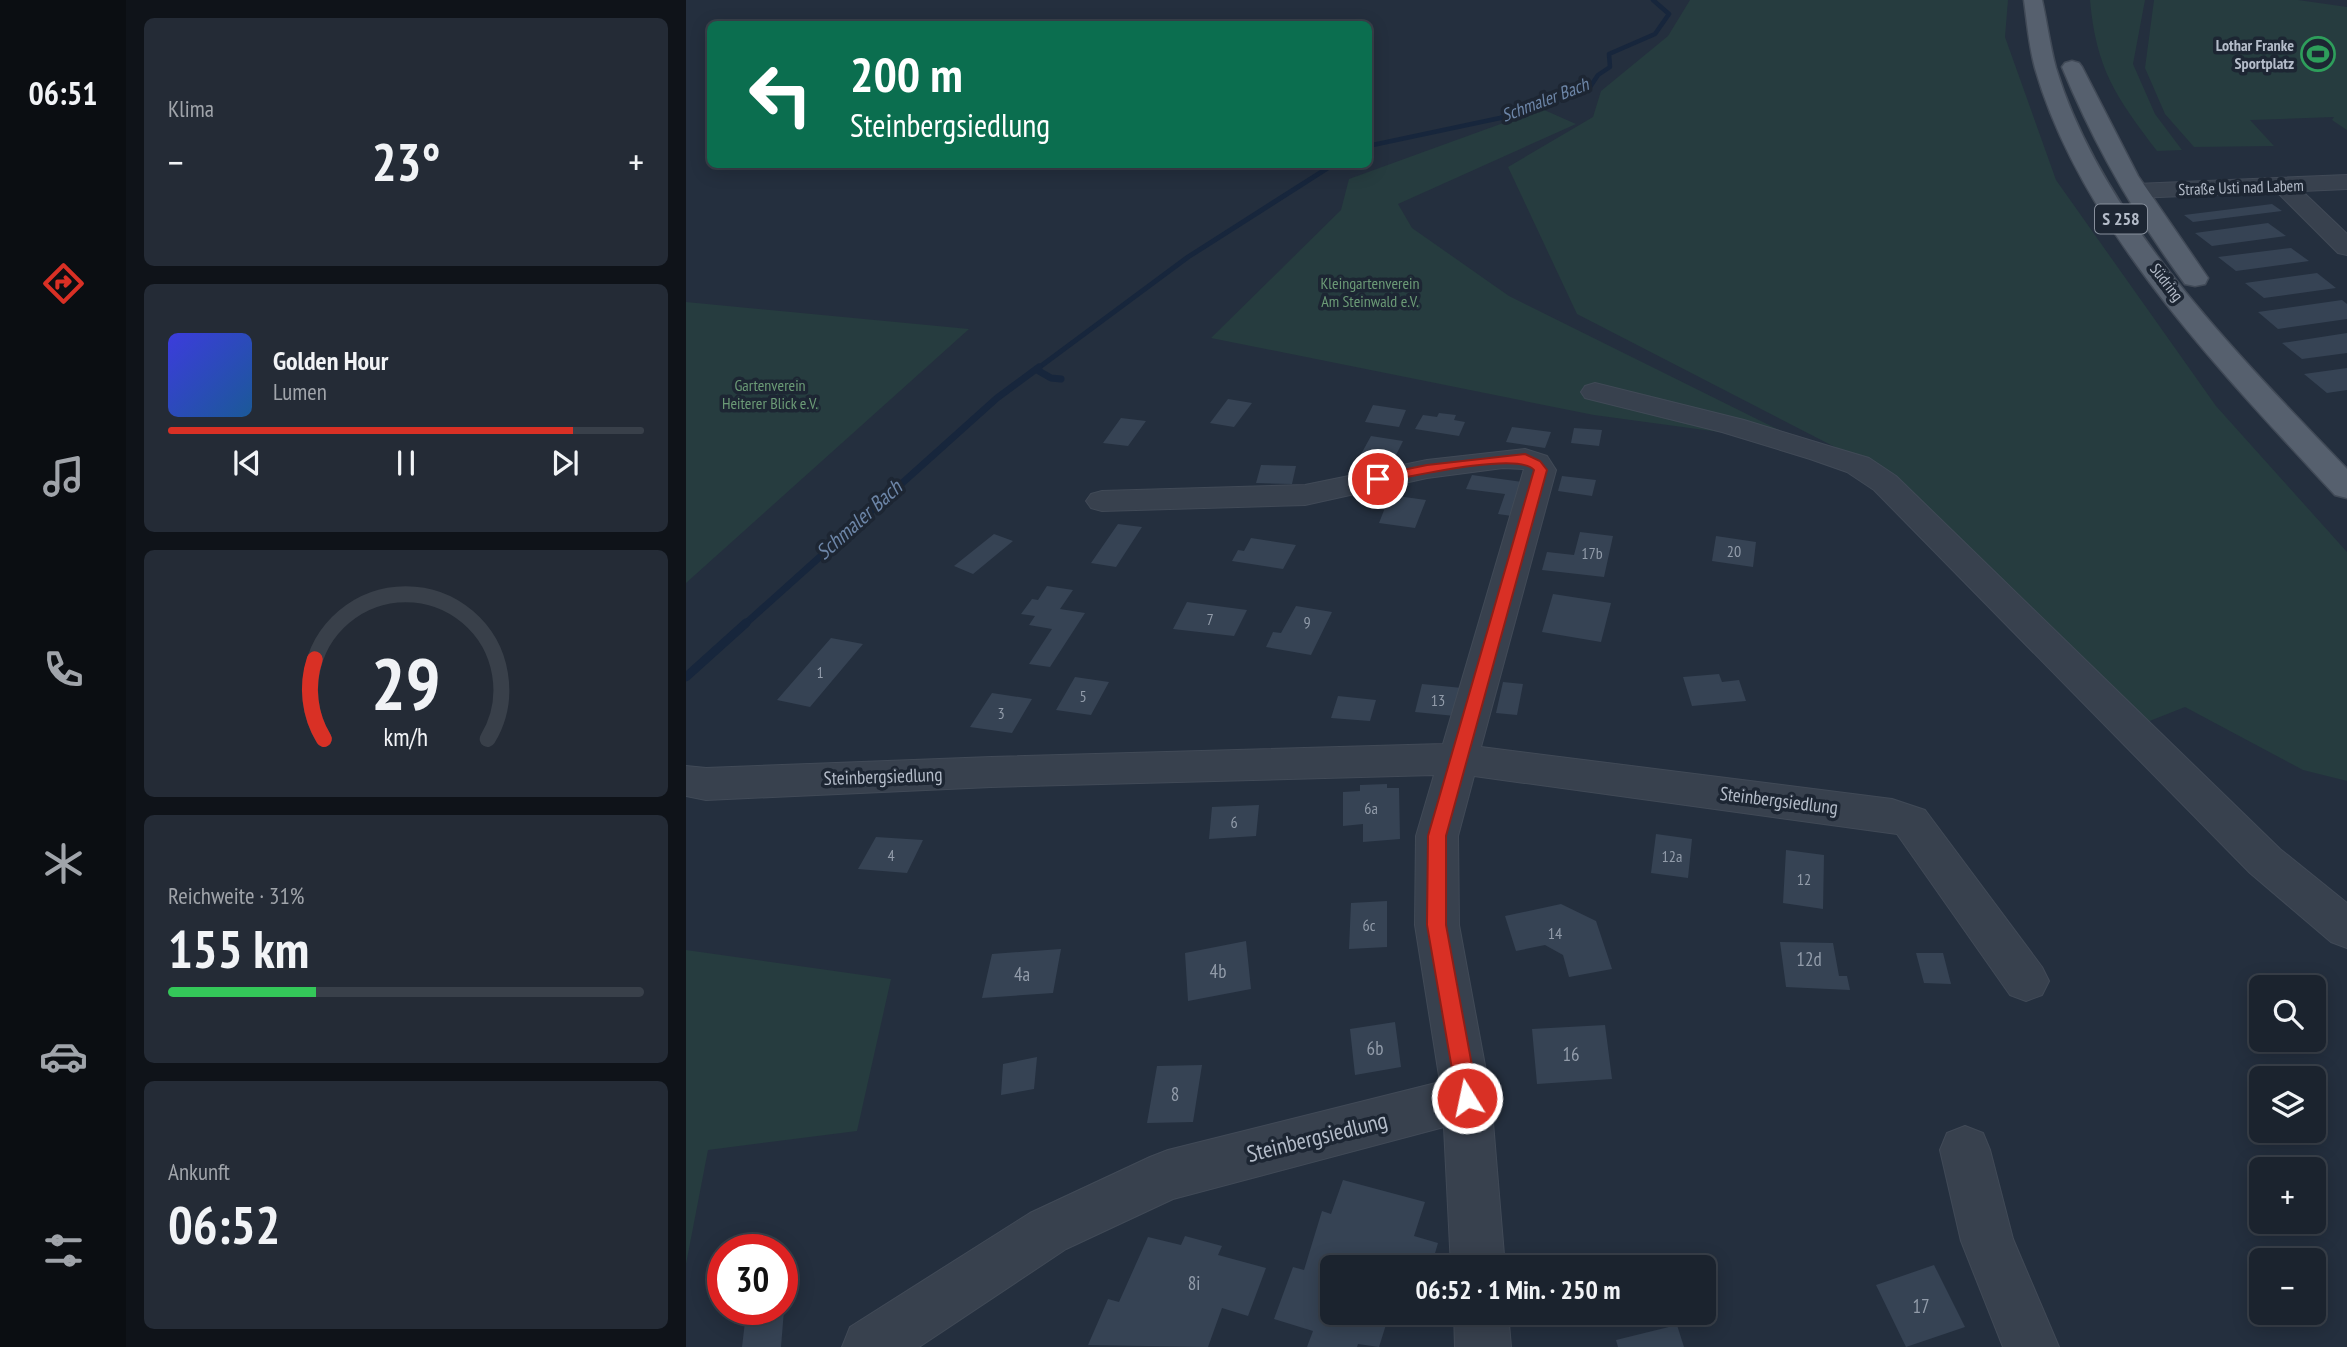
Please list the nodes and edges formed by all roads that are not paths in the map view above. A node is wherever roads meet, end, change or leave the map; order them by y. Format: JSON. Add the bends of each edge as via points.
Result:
{"nodes":[{"id":1,"x":2033,"y":0,"type":"edge"},
{"id":2,"x":2066,"y":45,"type":"dead end"},
{"id":3,"x":2347,"y":183,"type":"edge"},
{"id":4,"x":2284,"y":187,"type":"junction"},
{"id":5,"x":2136,"y":191,"type":"junction"},
{"id":6,"x":2347,"y":248,"type":"edge"},
{"id":7,"x":1595,"y":392,"type":"dead end"},
{"id":8,"x":2347,"y":449,"type":"edge"},
{"id":9,"x":2347,"y":488,"type":"edge"},
{"id":10,"x":1102,"y":500,"type":"dead end"},
{"id":11,"x":1458,"y":759,"type":"junction"},
{"id":12,"x":686,"y":781,"type":"edge"},
{"id":13,"x":2347,"y":929,"type":"edge"},
{"id":14,"x":2026,"y":981,"type":"dead end"},
{"id":15,"x":1467,"y":1098,"type":"junction"},
{"id":16,"x":1965,"y":1150,"type":"dead end"},
{"id":17,"x":1477,"y":1255,"type":"edge"},
{"id":18,"x":1482,"y":1325,"type":"edge"},
{"id":19,"x":870,"y":1347,"type":"edge"},
{"id":20,"x":1483,"y":1347,"type":"edge"},
{"id":21,"x":2031,"y":1347,"type":"edge"}],
"edges":[{"from":1,"to":9,"type":"main road","name":"Südring","number":"S 258","via":[[2037,36],[2057,99],[2105,194],[2204,329]]},
{"from":2,"to":5,"type":"main road","name":"Südring","number":"S 258","via":[[2087,102]]},
{"from":3,"to":4,"type":"street","name":"Straße Usti nad Labem"},
{"from":4,"to":5,"type":"street","name":"Straße Usti nad Labem"},
{"from":4,"to":6,"type":"street"},
{"from":5,"to":8,"type":"main road","name":"Südring","number":"S 258","via":[[2230,324]]},
{"from":7,"to":13,"type":"street","via":[[1821,453],[1858,465],[1885,483],[2265,861]]},
{"from":10,"to":11,"type":"street","via":[[1305,495],[1441,467],[1525,458],[1536,463],[1540,470]]},
{"from":11,"to":12,"type":"street","name":"Steinbergsiedlung","via":[[706,784]]},
{"from":11,"to":14,"type":"street","name":"Steinbergsiedlung","via":[[1892,815],[1911,822]]},
{"from":11,"to":15,"type":"street","via":[[1437,836],[1437,925]]},
{"from":15,"to":17,"type":"street"},
{"from":15,"to":19,"type":"street","name":"Steinbergsiedlung","via":[[1168,1175],[1048,1231]]},
{"from":16,"to":21,"type":"street","via":[[1987,1241]]},
{"from":18,"to":20,"type":"street"}]}
